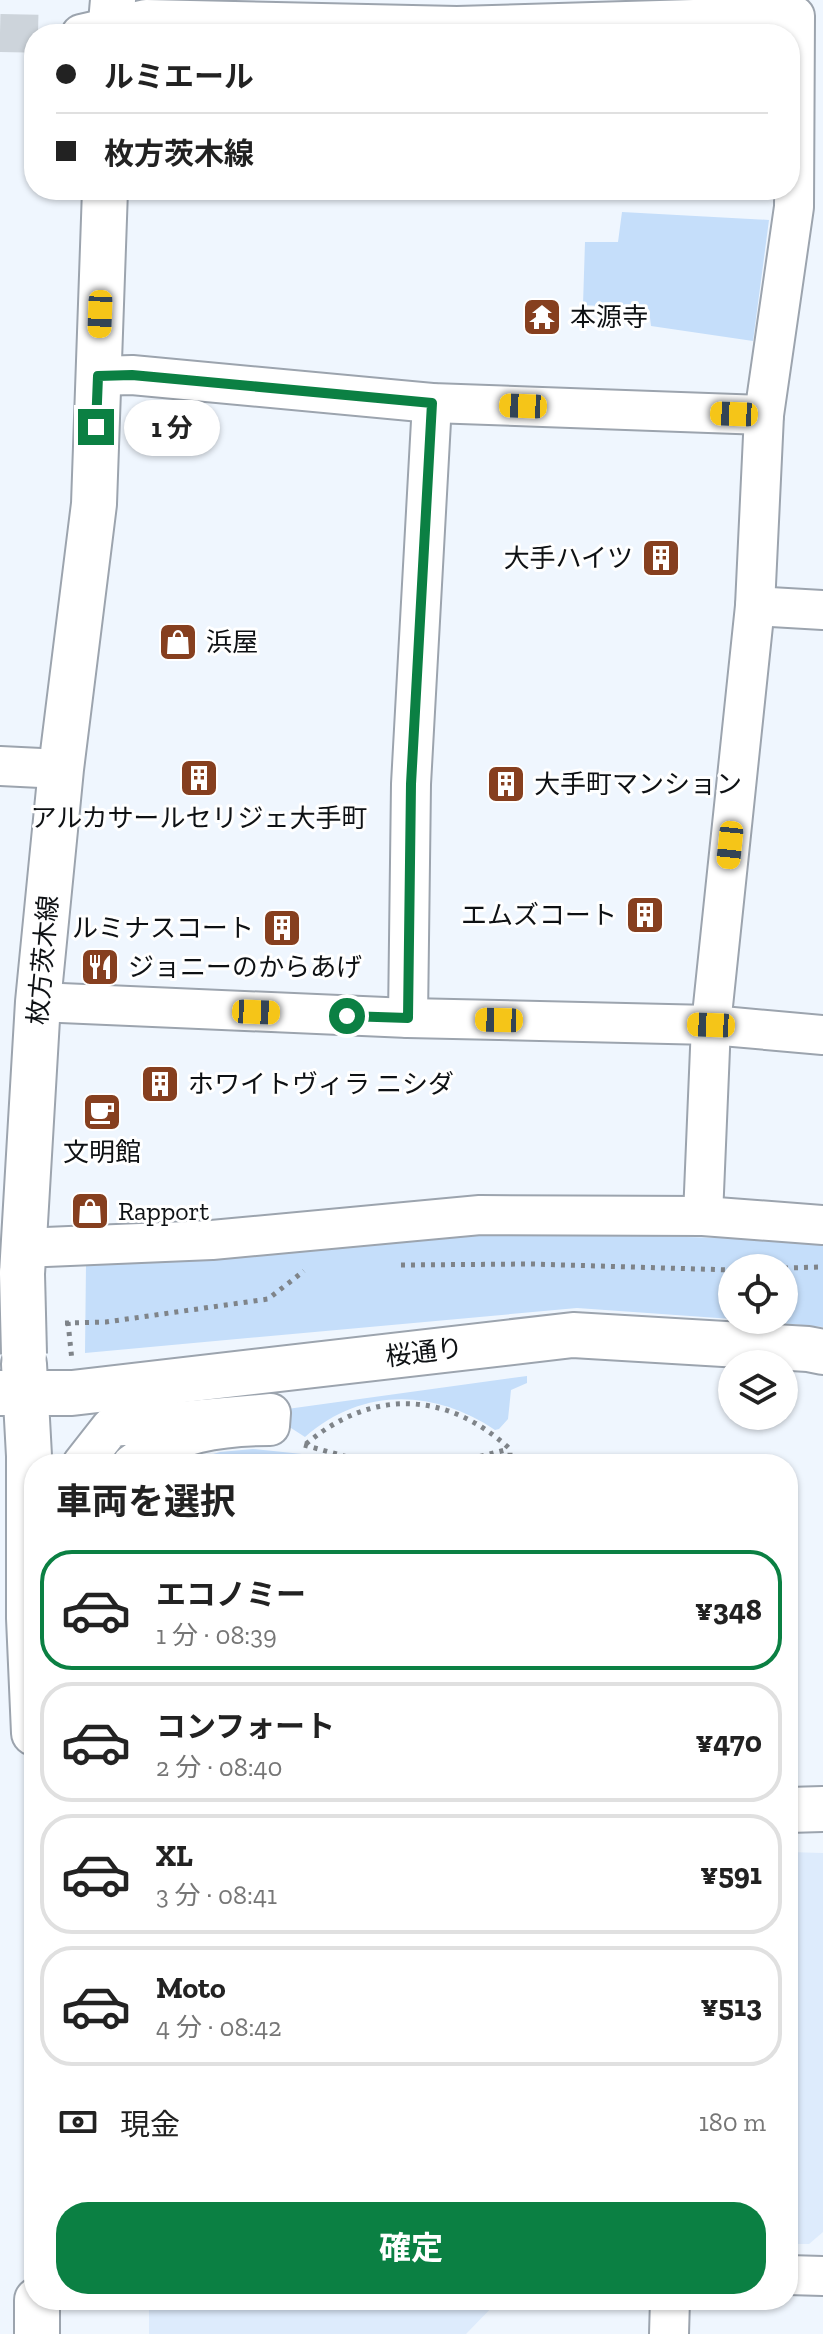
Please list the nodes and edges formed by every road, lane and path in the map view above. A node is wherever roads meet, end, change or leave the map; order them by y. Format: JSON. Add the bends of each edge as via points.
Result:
{"nodes":[{"id":1,"x":458,"y":13,"type":"edge"},
{"id":2,"x":104,"y":24,"type":"edge"},
{"id":3,"x":796,"y":24,"type":"edge"},
{"id":4,"x":800,"y":84,"type":"edge"},
{"id":5,"x":105,"y":200,"type":"edge"},
{"id":6,"x":809,"y":207,"type":"edge"},
{"id":7,"x":98,"y":376,"type":"junction"},
{"id":8,"x":432,"y":403,"type":"junction"},
{"id":9,"x":764,"y":415,"type":"junction"},
{"id":10,"x":755,"y":606,"type":"junction"},
{"id":11,"x":823,"y":610,"type":"edge"},
{"id":12,"x":0,"y":766,"type":"edge"},
{"id":13,"x":61,"y":769,"type":"junction"},
{"id":14,"x":38,"y":1002,"type":"junction"},
{"id":15,"x":408,"y":1018,"type":"junction"},
{"id":16,"x":711,"y":1025,"type":"junction"},
{"id":17,"x":823,"y":1035,"type":"edge"},
{"id":18,"x":703,"y":1216,"type":"junction"},
{"id":19,"x":823,"y":1225,"type":"edge"},
{"id":20,"x":22,"y":1261,"type":"junction"},
{"id":21,"x":388,"y":1265,"type":"dead end"},
{"id":22,"x":823,"y":1267,"type":"edge"},
{"id":23,"x":798,"y":1268,"type":"edge"},
{"id":24,"x":306,"y":1270,"type":"dead end"},
{"id":25,"x":718,"y":1270,"type":"edge"},
{"id":26,"x":61,"y":1324,"type":"dead end"},
{"id":27,"x":823,"y":1352,"type":"edge"},
{"id":28,"x":16,"y":1380,"type":"edge"},
{"id":29,"x":306,"y":1445,"type":"dead end"},
{"id":30,"x":510,"y":1449,"type":"junction"},
{"id":31,"x":29,"y":1454,"type":"edge"},
{"id":32,"x":90,"y":1454,"type":"edge"},
{"id":33,"x":145,"y":1454,"type":"edge"},
{"id":34,"x":490,"y":1454,"type":"edge"},
{"id":35,"x":510,"y":1454,"type":"edge"},
{"id":36,"x":823,"y":1809,"type":"edge"},
{"id":37,"x":798,"y":1810,"type":"edge"},
{"id":38,"x":798,"y":2275,"type":"edge"},
{"id":39,"x":823,"y":2276,"type":"edge"},
{"id":40,"x":37,"y":2310,"type":"edge"},
{"id":41,"x":670,"y":2310,"type":"edge"},
{"id":42,"x":37,"y":2334,"type":"edge"},
{"id":43,"x":669,"y":2334,"type":"edge"}],
"edges":[{"from":1,"to":2,"type":"street"},
{"from":1,"to":3,"type":"street","via":[[795,16]]},
{"from":4,"to":6,"type":"street"},
{"from":5,"to":7,"type":"main road","name":"枚方茨木線"},
{"from":6,"to":9,"type":"street"},
{"from":7,"to":8,"type":"street"},
{"from":7,"to":13,"type":"main road","name":"枚方茨木線","via":[[94,504]]},
{"from":8,"to":9,"type":"street"},
{"from":8,"to":15,"type":"street","via":[[411,784]]},
{"from":9,"to":10,"type":"street"},
{"from":10,"to":11,"type":"street"},
{"from":10,"to":16,"type":"street"},
{"from":12,"to":13,"type":"street"},
{"from":13,"to":14,"type":"main road","name":"枚方茨木線"},
{"from":14,"to":15,"type":"street"},
{"from":14,"to":20,"type":"main road","name":"枚方茨木線"},
{"from":15,"to":16,"type":"street"},
{"from":16,"to":17,"type":"street"},
{"from":16,"to":18,"type":"street"},
{"from":18,"to":19,"type":"street"},
{"from":18,"to":20,"type":"street","via":[[480,1215]]},
{"from":20,"to":28,"type":"main road","name":"枚方茨木線","bridge":true},
{"from":21,"to":25,"type":"path"},
{"from":22,"to":23,"type":"path"},
{"from":24,"to":26,"type":"path","via":[[268,1299]]},
{"from":27,"to":28,"type":"main road","name":"桜通り","via":[[573,1335],[72,1393]]},
{"from":28,"to":31,"type":"main road","name":"枚方茨木線"},
{"from":29,"to":30,"type":"path","via":[[343,1418],[409,1403],[453,1411]]},
{"from":30,"to":34,"type":"path"},
{"from":30,"to":35,"type":"path"},
{"from":32,"to":33,"type":"street","via":[[111,1427],[271,1413],[270,1426],[199,1433]]},
{"from":36,"to":37,"type":"main road"},
{"from":38,"to":39,"type":"street"},
{"from":40,"to":42,"type":"main road"},
{"from":41,"to":43,"type":"street"}]}
